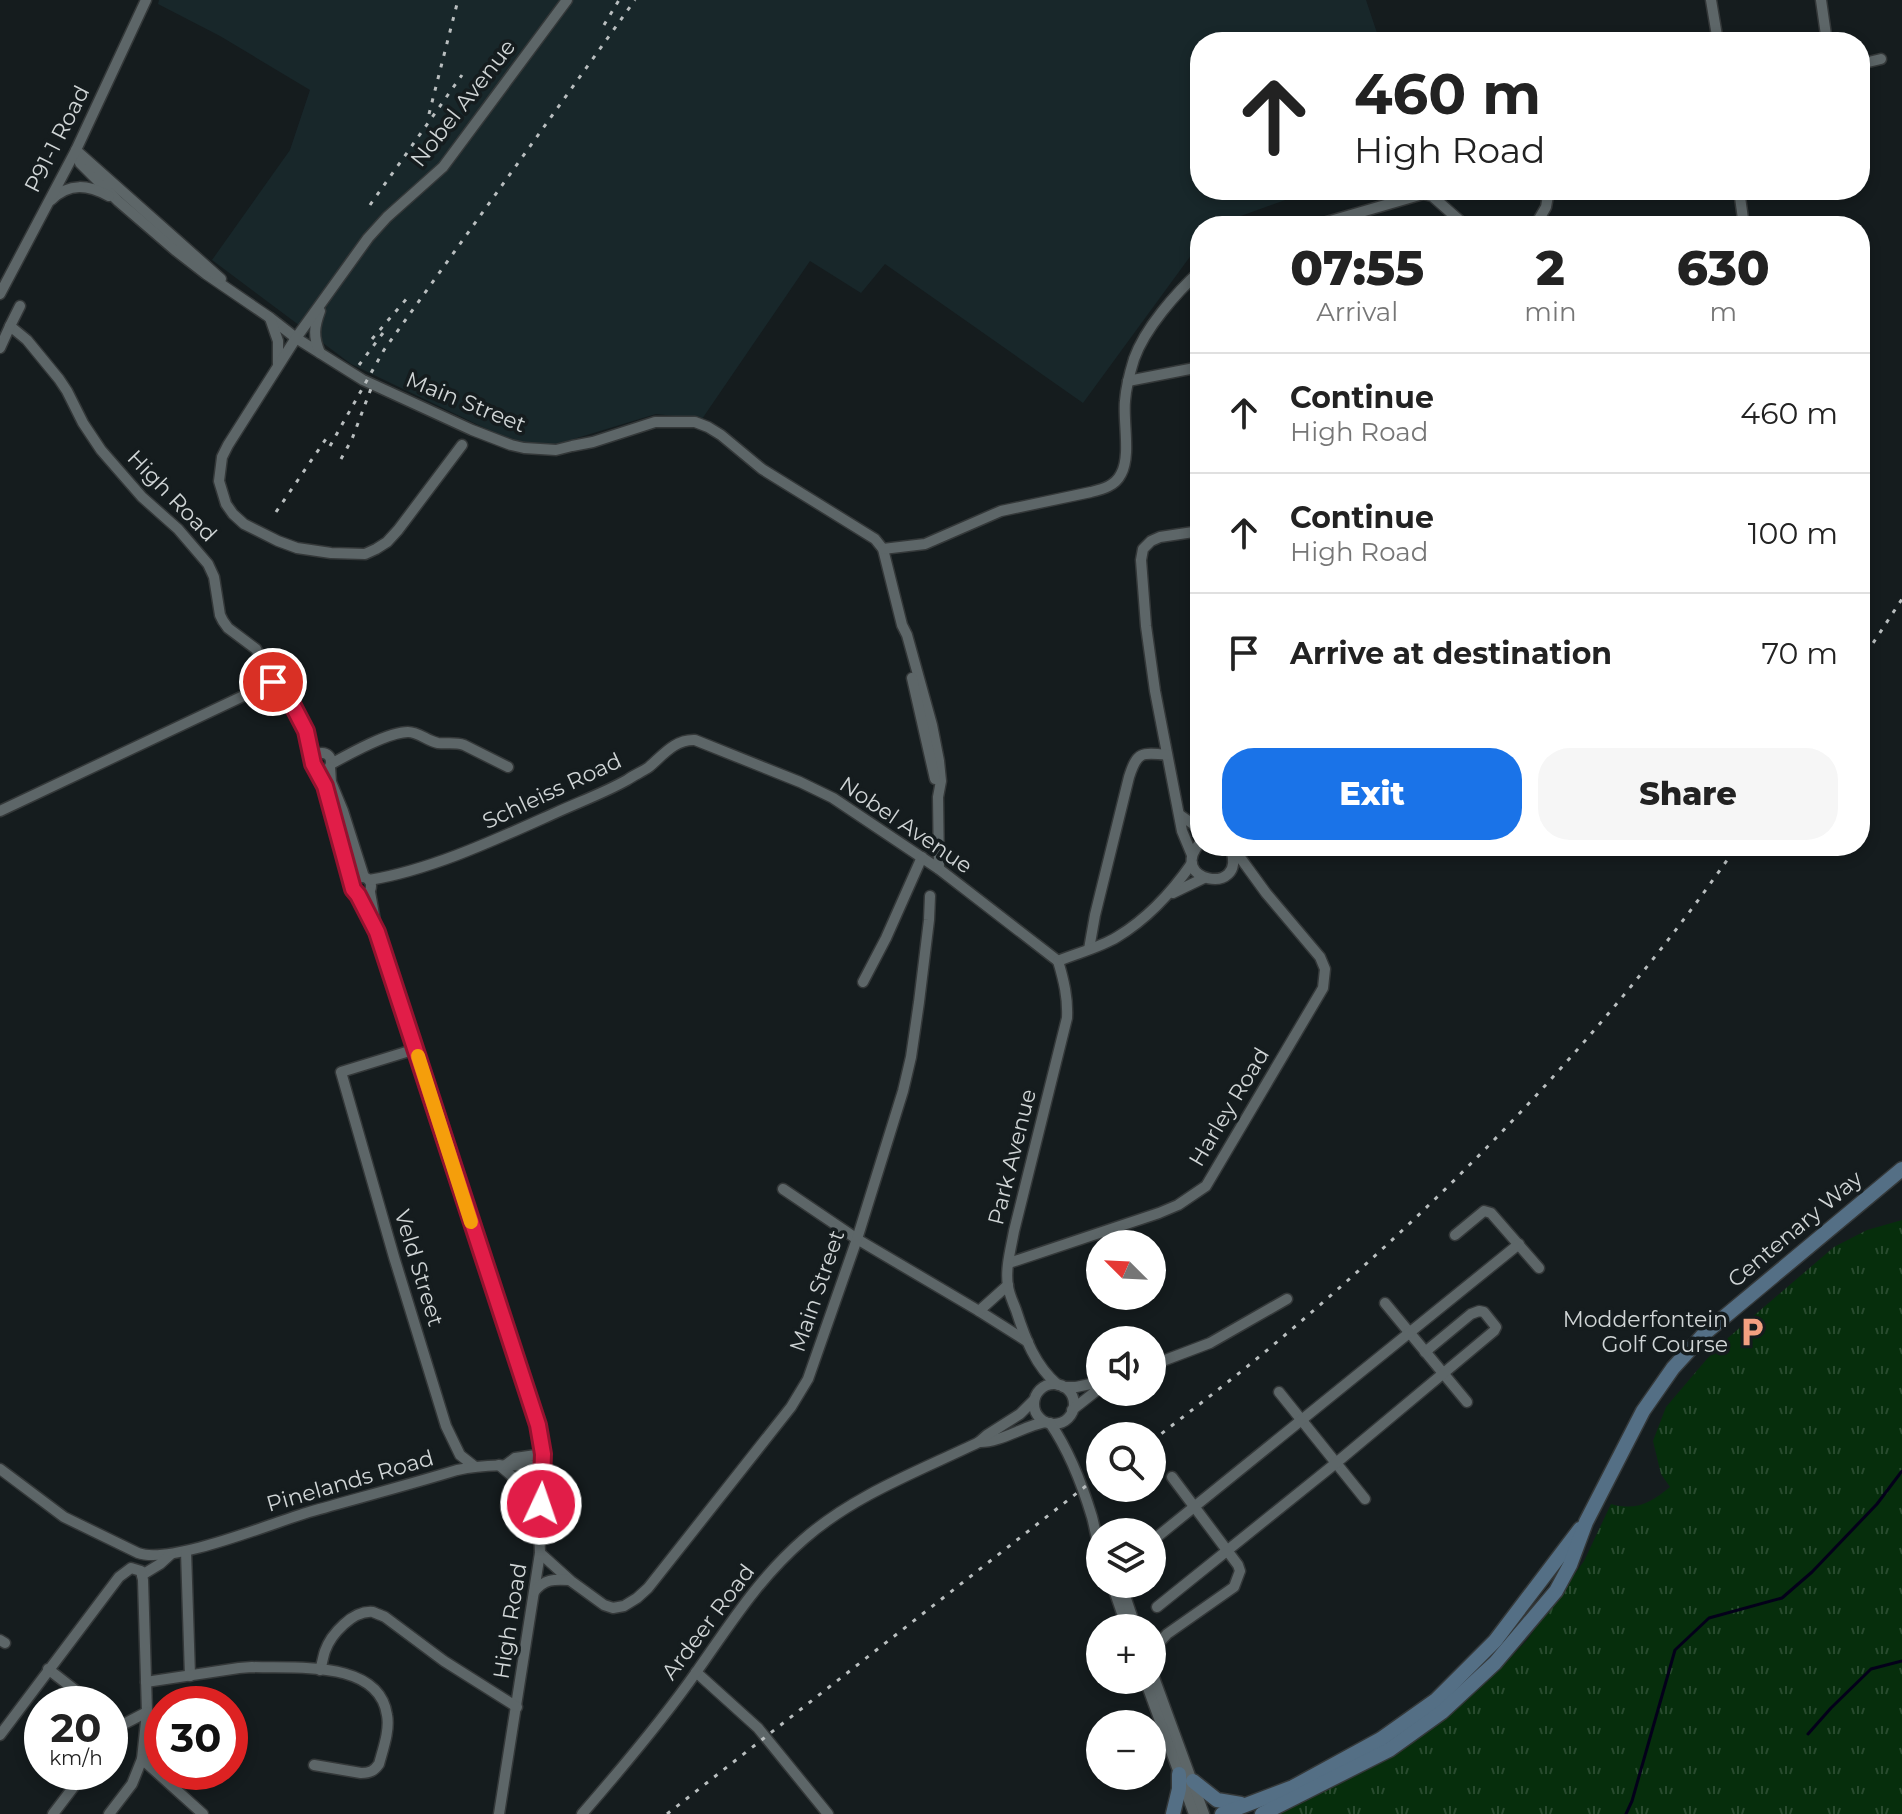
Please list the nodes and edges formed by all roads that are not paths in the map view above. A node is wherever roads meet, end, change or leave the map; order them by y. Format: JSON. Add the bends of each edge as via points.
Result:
{"nodes":[{"id":1,"x":146,"y":0,"type":"edge"},
{"id":2,"x":567,"y":0,"type":"edge"},
{"id":3,"x":1711,"y":0,"type":"edge"},
{"id":4,"x":1821,"y":0,"type":"edge"},
{"id":5,"x":1716,"y":32,"type":"edge"},
{"id":6,"x":1826,"y":32,"type":"edge"},
{"id":7,"x":1881,"y":59,"type":"dead end"},
{"id":8,"x":1870,"y":62,"type":"edge"},
{"id":9,"x":76,"y":150,"type":"junction"},
{"id":10,"x":1402,"y":200,"type":"edge"},
{"id":11,"x":1437,"y":200,"type":"edge"},
{"id":12,"x":118,"y":201,"type":"junction"},
{"id":13,"x":47,"y":204,"type":"junction"},
{"id":14,"x":1347,"y":216,"type":"edge"},
{"id":15,"x":1455,"y":216,"type":"edge"},
{"id":16,"x":1190,"y":282,"type":"edge"},
{"id":17,"x":231,"y":289,"type":"junction"},
{"id":18,"x":0,"y":294,"type":"edge"},
{"id":19,"x":324,"y":298,"type":"junction"},
{"id":20,"x":20,"y":306,"type":"dead end"},
{"id":21,"x":269,"y":317,"type":"junction"},
{"id":22,"x":10,"y":326,"type":"junction"},
{"id":23,"x":296,"y":338,"type":"junction"},
{"id":24,"x":0,"y":348,"type":"edge"},
{"id":25,"x":317,"y":353,"type":"junction"},
{"id":26,"x":280,"y":362,"type":"junction"},
{"id":27,"x":1190,"y":369,"type":"edge"},
{"id":28,"x":1128,"y":381,"type":"junction"},
{"id":29,"x":462,"y":445,"type":"dead end"},
{"id":30,"x":1190,"y":532,"type":"edge"},
{"id":31,"x":883,"y":549,"type":"junction"},
{"id":32,"x":273,"y":682,"type":"junction"},
{"id":33,"x":306,"y":731,"type":"junction"},
{"id":34,"x":716,"y":747,"type":"joint"},
{"id":35,"x":1167,"y":755,"type":"junction"},
{"id":36,"x":328,"y":759,"type":"junction"},
{"id":37,"x":315,"y":766,"type":"junction"},
{"id":38,"x":508,"y":767,"type":"dead end"},
{"id":39,"x":0,"y":811,"type":"edge"},
{"id":40,"x":1180,"y":815,"type":"junction"},
{"id":41,"x":1190,"y":822,"type":"edge"},
{"id":42,"x":1190,"y":854,"type":"joint"},
{"id":43,"x":1191,"y":856,"type":"edge"},
{"id":44,"x":1232,"y":856,"type":"edge"},
{"id":45,"x":1237,"y":856,"type":"edge"},
{"id":46,"x":922,"y":857,"type":"junction"},
{"id":47,"x":939,"y":869,"type":"junction"},
{"id":48,"x":1251,"y":871,"type":"junction"},
{"id":49,"x":1228,"y":874,"type":"junction"},
{"id":50,"x":1204,"y":878,"type":"junction"},
{"id":51,"x":364,"y":886,"type":"junction"},
{"id":52,"x":930,"y":896,"type":"dead end"},
{"id":53,"x":1168,"y":896,"type":"junction"},
{"id":54,"x":1089,"y":949,"type":"junction"},
{"id":55,"x":1058,"y":961,"type":"junction"},
{"id":56,"x":863,"y":982,"type":"dead end"},
{"id":57,"x":416,"y":1049,"type":"junction"},
{"id":58,"x":1902,"y":1169,"type":"edge"},
{"id":59,"x":783,"y":1189,"type":"dead end"},
{"id":60,"x":1455,"y":1235,"type":"dead end"},
{"id":61,"x":857,"y":1239,"type":"junction"},
{"id":62,"x":1519,"y":1244,"type":"junction"},
{"id":63,"x":1009,"y":1263,"type":"junction"},
{"id":64,"x":1539,"y":1268,"type":"dead end"},
{"id":65,"x":1008,"y":1285,"type":"junction"},
{"id":66,"x":1287,"y":1299,"type":"dead end"},
{"id":67,"x":1385,"y":1303,"type":"dead end"},
{"id":68,"x":979,"y":1311,"type":"junction"},
{"id":69,"x":1408,"y":1333,"type":"junction"},
{"id":70,"x":1028,"y":1342,"type":"junction"},
{"id":71,"x":1425,"y":1352,"type":"junction"},
{"id":72,"x":1036,"y":1360,"type":"junction"},
{"id":73,"x":1166,"y":1360,"type":"edge"},
{"id":74,"x":1444,"y":1375,"type":"junction"},
{"id":75,"x":1060,"y":1386,"type":"junction"},
{"id":76,"x":1086,"y":1386,"type":"edge"},
{"id":77,"x":1279,"y":1392,"type":"dead end"},
{"id":78,"x":1035,"y":1398,"type":"junction"},
{"id":79,"x":1086,"y":1399,"type":"edge"},
{"id":80,"x":1467,"y":1402,"type":"dead end"},
{"id":81,"x":1071,"y":1413,"type":"junction"},
{"id":82,"x":1302,"y":1419,"type":"junction"},
{"id":83,"x":1048,"y":1423,"type":"junction"},
{"id":84,"x":979,"y":1442,"type":"junction"},
{"id":85,"x":543,"y":1454,"type":"junction"},
{"id":86,"x":1336,"y":1463,"type":"junction"},
{"id":87,"x":503,"y":1465,"type":"junction"},
{"id":88,"x":474,"y":1466,"type":"junction"},
{"id":89,"x":543,"y":1466,"type":"junction"},
{"id":90,"x":1075,"y":1468,"type":"junction"},
{"id":91,"x":0,"y":1469,"type":"edge"},
{"id":92,"x":1172,"y":1477,"type":"dead end"},
{"id":93,"x":1365,"y":1499,"type":"dead end"},
{"id":94,"x":1194,"y":1507,"type":"junction"},
{"id":95,"x":1092,"y":1518,"type":"edge"},
{"id":96,"x":1586,"y":1522,"type":"junction"},
{"id":97,"x":539,"y":1527,"type":"junction"},
{"id":98,"x":1166,"y":1530,"type":"edge"},
{"id":99,"x":186,"y":1551,"type":"junction"},
{"id":100,"x":1227,"y":1551,"type":"junction"},
{"id":101,"x":540,"y":1553,"type":"junction"},
{"id":102,"x":171,"y":1554,"type":"junction"},
{"id":103,"x":142,"y":1575,"type":"junction"},
{"id":104,"x":571,"y":1581,"type":"junction"},
{"id":105,"x":534,"y":1592,"type":"junction"},
{"id":106,"x":1157,"y":1607,"type":"dead end"},
{"id":107,"x":1167,"y":1634,"type":"edge"},
{"id":108,"x":48,"y":1669,"type":"junction"},
{"id":109,"x":320,"y":1670,"type":"junction"},
{"id":110,"x":696,"y":1672,"type":"junction"},
{"id":111,"x":190,"y":1676,"type":"junction"},
{"id":112,"x":146,"y":1682,"type":"junction"},
{"id":113,"x":70,"y":1686,"type":"edge"},
{"id":114,"x":146,"y":1686,"type":"edge"},
{"id":115,"x":1151,"y":1694,"type":"edge"},
{"id":116,"x":1159,"y":1694,"type":"edge"},
{"id":117,"x":517,"y":1707,"type":"junction"},
{"id":118,"x":0,"y":1735,"type":"edge"},
{"id":119,"x":144,"y":1740,"type":"edge"},
{"id":120,"x":142,"y":1759,"type":"junction"},
{"id":121,"x":314,"y":1765,"type":"dead end"},
{"id":122,"x":1186,"y":1778,"type":"junction"},
{"id":123,"x":71,"y":1790,"type":"edge"},
{"id":124,"x":1247,"y":1804,"type":"junction"},
{"id":125,"x":53,"y":1814,"type":"edge"},
{"id":126,"x":109,"y":1814,"type":"edge"},
{"id":127,"x":203,"y":1814,"type":"edge"},
{"id":128,"x":499,"y":1814,"type":"edge"},
{"id":129,"x":582,"y":1814,"type":"edge"},
{"id":130,"x":828,"y":1814,"type":"edge"},
{"id":131,"x":1173,"y":1814,"type":"edge"},
{"id":132,"x":1194,"y":1814,"type":"edge"},
{"id":133,"x":1204,"y":1814,"type":"edge"},
{"id":134,"x":1222,"y":1814,"type":"edge"},
{"id":135,"x":1262,"y":1814,"type":"edge"}],
"edges":[{"from":1,"to":9,"type":"street","name":"P91-1 Road"},
{"from":2,"to":19,"type":"street","name":"Nobel Avenue","via":[[443,167],[377,227]]},
{"from":3,"to":5,"type":"street"},
{"from":4,"to":6,"type":"street"},
{"from":7,"to":8,"type":"street"},
{"from":9,"to":12,"type":"street","name":"Main Street","via":[[80,163]]},
{"from":9,"to":13,"type":"street","name":"P91-1 Road"},
{"from":9,"to":17,"type":"street","name":"Main Street"},
{"from":10,"to":14,"type":"street"},
{"from":11,"to":15,"type":"street"},
{"from":12,"to":13,"type":"street","via":[[77,186]]},
{"from":12,"to":17,"type":"street","name":"Main Street"},
{"from":13,"to":18,"type":"street","name":"P91-1 Road"},
{"from":16,"to":28,"type":"street","via":[[1142,342]]},
{"from":17,"to":21,"type":"street","name":"Main Street"},
{"from":19,"to":23,"type":"street","name":"Nobel Avenue"},
{"from":19,"to":25,"type":"street","via":[[314,332]]},
{"from":20,"to":22,"type":"street"},
{"from":21,"to":23,"type":"street","name":"Main Street"},
{"from":21,"to":26,"type":"street"},
{"from":22,"to":24,"type":"street"},
{"from":22,"to":32,"type":"street","name":"High Road","via":[[59,379],[101,450],[201,554],[214,577],[223,621],[256,649]]},
{"from":23,"to":25,"type":"street","name":"Main Street"},
{"from":23,"to":26,"type":"street","name":"Nobel Avenue"},
{"from":25,"to":26,"type":"street","via":[[300,350]]},
{"from":25,"to":31,"type":"street","name":"Main Street","via":[[363,380],[524,448],[556,450],[655,422],[695,422],[863,530]]},
{"from":26,"to":29,"type":"street","name":"Nobel Avenue","via":[[228,445],[219,481],[233,514],[278,541],[331,553],[365,554],[376,549],[398,530]]},
{"from":27,"to":28,"type":"street"},
{"from":28,"to":31,"type":"street","via":[[1126,456],[1111,485],[1001,511],[925,544]]},
{"from":30,"to":35,"type":"street","via":[[1160,537],[1141,555]]},
{"from":31,"to":47,"type":"street","via":[[939,761]]},
{"from":32,"to":33,"type":"street","name":"High Road"},
{"from":32,"to":39,"type":"street"},
{"from":33,"to":36,"type":"street","name":"High Road"},
{"from":33,"to":37,"type":"street","name":"High Road"},
{"from":34,"to":46,"type":"street","name":"Nobel Avenue","via":[[833,798]]},
{"from":34,"to":51,"type":"street","name":"Schleiss Road","via":[[695,740],[677,743],[621,783],[466,851]]},
{"from":35,"to":40,"type":"street"},
{"from":35,"to":54,"type":"street","via":[[1145,753],[1134,763]]},
{"from":36,"to":37,"type":"street","via":[[324,771]]},
{"from":36,"to":37,"type":"street","via":[[316,754]]},
{"from":36,"to":38,"type":"street","via":[[411,732],[464,745]]},
{"from":36,"to":51,"type":"street","name":"High Road"},
{"from":37,"to":51,"type":"street","name":"High Road"},
{"from":40,"to":41,"type":"street"},
{"from":40,"to":42,"type":"street"},
{"from":42,"to":53,"type":"street"},
{"from":43,"to":50,"type":"street"},
{"from":44,"to":49,"type":"street"},
{"from":45,"to":48,"type":"street","name":"Harley Road"},
{"from":46,"to":47,"type":"street","name":"Nobel Avenue"},
{"from":46,"to":56,"type":"street"},
{"from":47,"to":55,"type":"street","name":"Nobel Avenue"},
{"from":48,"to":49,"type":"street"},
{"from":48,"to":63,"type":"street","name":"Harley Road","via":[[1320,957],[1326,976],[1206,1186],[1159,1213]]},
{"from":49,"to":50,"type":"street"},
{"from":50,"to":53,"type":"street"},
{"from":51,"to":57,"type":"street","name":"High Road"},
{"from":52,"to":61,"type":"street","name":"Main Street","via":[[911,1057]]},
{"from":53,"to":54,"type":"street","via":[[1116,938]]},
{"from":54,"to":55,"type":"street"},
{"from":55,"to":63,"type":"street","name":"Park Avenue","via":[[1067,1018]]},
{"from":57,"to":85,"type":"street","name":"High Road"},
{"from":57,"to":88,"type":"street","name":"Veld Street","via":[[341,1072],[446,1426],[460,1455]]},
{"from":58,"to":96,"type":"main road","name":"Centenary Way","via":[[1705,1333],[1673,1368],[1643,1411]]},
{"from":59,"to":61,"type":"street"},
{"from":60,"to":62,"type":"street","via":[[1484,1211]]},
{"from":61,"to":68,"type":"street"},
{"from":61,"to":104,"type":"street","name":"Main Street","via":[[808,1379],[648,1588],[613,1608]]},
{"from":62,"to":64,"type":"street"},
{"from":62,"to":69,"type":"street"},
{"from":63,"to":65,"type":"street","name":"Park Avenue"},
{"from":65,"to":68,"type":"street"},
{"from":65,"to":70,"type":"street","name":"Park Avenue"},
{"from":66,"to":73,"type":"street","via":[[1210,1343]]},
{"from":67,"to":69,"type":"street"},
{"from":68,"to":70,"type":"street"},
{"from":69,"to":71,"type":"street"},
{"from":69,"to":82,"type":"street"},
{"from":70,"to":72,"type":"street","name":"Park Avenue"},
{"from":71,"to":74,"type":"street"},
{"from":71,"to":74,"type":"street","via":[[1471,1314],[1484,1312],[1495,1330]]},
{"from":72,"to":75,"type":"street","name":"Park Avenue"},
{"from":72,"to":78,"type":"street","name":"Park Avenue"},
{"from":74,"to":80,"type":"street"},
{"from":74,"to":86,"type":"street"},
{"from":75,"to":76,"type":"street"},
{"from":75,"to":78,"type":"street","via":[[1047,1385]]},
{"from":75,"to":81,"type":"street","via":[[1071,1394]]},
{"from":77,"to":82,"type":"street"},
{"from":78,"to":83,"type":"street","via":[[1037,1415]]},
{"from":78,"to":84,"type":"street","name":"Ardeer Road"},
{"from":79,"to":81,"type":"street"},
{"from":81,"to":83,"type":"street","via":[[1061,1422]]},
{"from":81,"to":90,"type":"street","via":[[1068,1437]]},
{"from":82,"to":86,"type":"street"},
{"from":82,"to":94,"type":"street"},
{"from":83,"to":84,"type":"street","name":"Ardeer Road"},
{"from":83,"to":90,"type":"street"},
{"from":84,"to":110,"type":"street","name":"Ardeer Road","via":[[853,1504],[805,1538],[751,1593]]},
{"from":85,"to":87,"type":"street"},
{"from":85,"to":89,"type":"street","name":"High Road"},
{"from":86,"to":93,"type":"street"},
{"from":86,"to":100,"type":"street"},
{"from":87,"to":88,"type":"street","name":"Pinelands Road"},
{"from":87,"to":89,"type":"street","name":"Pinelands Road"},
{"from":87,"to":97,"type":"street","via":[[521,1483]]},
{"from":88,"to":99,"type":"street","name":"Pinelands Road"},
{"from":89,"to":97,"type":"street","name":"High Road"},
{"from":90,"to":95,"type":"street"},
{"from":91,"to":102,"type":"street","via":[[92,1532],[145,1555]]},
{"from":92,"to":94,"type":"street"},
{"from":94,"to":98,"type":"street"},
{"from":94,"to":100,"type":"street"},
{"from":96,"to":124,"type":"main road","name":"Centenary Way","via":[[1495,1641],[1436,1700],[1381,1739],[1293,1787]]},
{"from":96,"to":135,"type":"main road","name":"Centenary Way","via":[[1556,1591],[1495,1663],[1442,1712],[1389,1750]]},
{"from":97,"to":101,"type":"street","name":"High Road"},
{"from":99,"to":102,"type":"street","name":"Pinelands Road"},
{"from":99,"to":111,"type":"street"},
{"from":100,"to":106,"type":"street"},
{"from":100,"to":107,"type":"street","via":[[1240,1571],[1234,1587]]},
{"from":101,"to":104,"type":"street"},
{"from":101,"to":105,"type":"street","name":"High Road"},
{"from":102,"to":103,"type":"street"},
{"from":103,"to":108,"type":"street","via":[[131,1568],[119,1577]]},
{"from":103,"to":112,"type":"street"},
{"from":104,"to":105,"type":"street","via":[[545,1581]]},
{"from":105,"to":117,"type":"street","name":"High Road"},
{"from":108,"to":113,"type":"street"},
{"from":108,"to":118,"type":"street"},
{"from":109,"to":111,"type":"street","via":[[239,1668]]},
{"from":109,"to":117,"type":"street","via":[[324,1651],[341,1627],[374,1612]]},
{"from":109,"to":121,"type":"street","via":[[370,1684],[383,1702],[387,1729],[372,1772]]},
{"from":110,"to":129,"type":"street","name":"Ardeer Road"},
{"from":110,"to":130,"type":"street","via":[[758,1728]]},
{"from":111,"to":112,"type":"street"},
{"from":112,"to":114,"type":"street"},
{"from":115,"to":122,"type":"street"},
{"from":116,"to":122,"type":"street"},
{"from":117,"to":128,"type":"street","name":"High Road"},
{"from":119,"to":120,"type":"street"},
{"from":120,"to":126,"type":"street","via":[[132,1784]]},
{"from":120,"to":127,"type":"street"},
{"from":122,"to":124,"type":"main road","via":[[1217,1800]]},
{"from":122,"to":131,"type":"main road"},
{"from":122,"to":132,"type":"street"},
{"from":122,"to":133,"type":"street"},
{"from":123,"to":125,"type":"street"},
{"from":124,"to":134,"type":"main road","name":"Centenary Way"}]}
